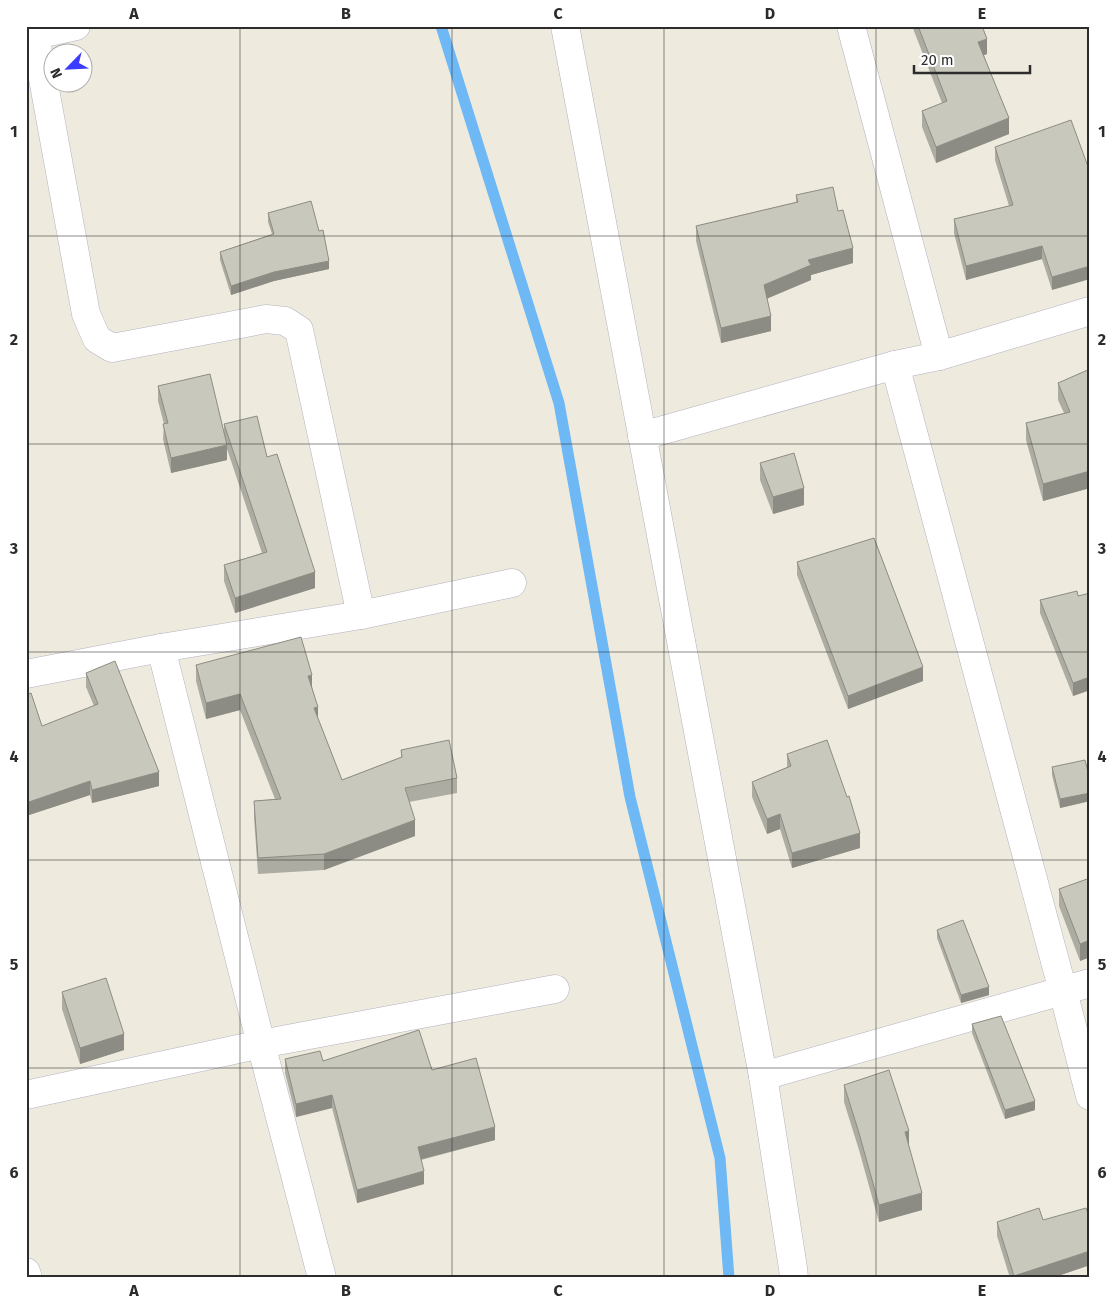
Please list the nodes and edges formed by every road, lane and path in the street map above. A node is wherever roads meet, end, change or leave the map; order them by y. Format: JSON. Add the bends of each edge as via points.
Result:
{"nodes":[{"id":1,"x":76,"y":26,"type":"edge"},
{"id":2,"x":565,"y":26,"type":"edge"},
{"id":3,"x":851,"y":26,"type":"edge"},
{"id":4,"x":30,"y":36,"type":"edge"},
{"id":5,"x":1090,"y":311,"type":"edge"},
{"id":6,"x":939,"y":356,"type":"junction"},
{"id":7,"x":895,"y":365,"type":"junction"},
{"id":8,"x":642,"y":436,"type":"junction"},
{"id":9,"x":512,"y":583,"type":"dead end"},
{"id":10,"x":361,"y":615,"type":"junction"},
{"id":11,"x":161,"y":648,"type":"junction"},
{"id":12,"x":26,"y":674,"type":"edge"},
{"id":13,"x":1090,"y":983,"type":"edge"},
{"id":14,"x":555,"y":989,"type":"dead end"},
{"id":15,"x":1064,"y":991,"type":"junction"},
{"id":16,"x":260,"y":1044,"type":"junction"},
{"id":17,"x":763,"y":1076,"type":"junction"},
{"id":18,"x":26,"y":1095,"type":"edge"},
{"id":19,"x":1090,"y":1096,"type":"edge"},
{"id":20,"x":26,"y":1272,"type":"edge"},
{"id":21,"x":28,"y":1278,"type":"edge"},
{"id":22,"x":322,"y":1278,"type":"edge"},
{"id":23,"x":794,"y":1278,"type":"edge"}],
"edges":[{"from":1,"to":4,"type":"street"},
{"from":2,"to":8,"type":"street"},
{"from":3,"to":6,"type":"street"},
{"from":4,"to":10,"type":"street","via":[[86,314],[97,339],[112,348],[266,319],[285,321],[299,330]]},
{"from":5,"to":6,"type":"street"},
{"from":6,"to":7,"type":"street"},
{"from":7,"to":8,"type":"street"},
{"from":7,"to":15,"type":"street"},
{"from":8,"to":17,"type":"street"},
{"from":9,"to":10,"type":"street"},
{"from":10,"to":11,"type":"street"},
{"from":11,"to":12,"type":"street"},
{"from":11,"to":16,"type":"street"},
{"from":13,"to":15,"type":"street"},
{"from":14,"to":16,"type":"street"},
{"from":15,"to":17,"type":"street"},
{"from":15,"to":19,"type":"street"},
{"from":16,"to":18,"type":"street"},
{"from":16,"to":22,"type":"street"},
{"from":17,"to":23,"type":"street"},
{"from":20,"to":21,"type":"street"}]}
